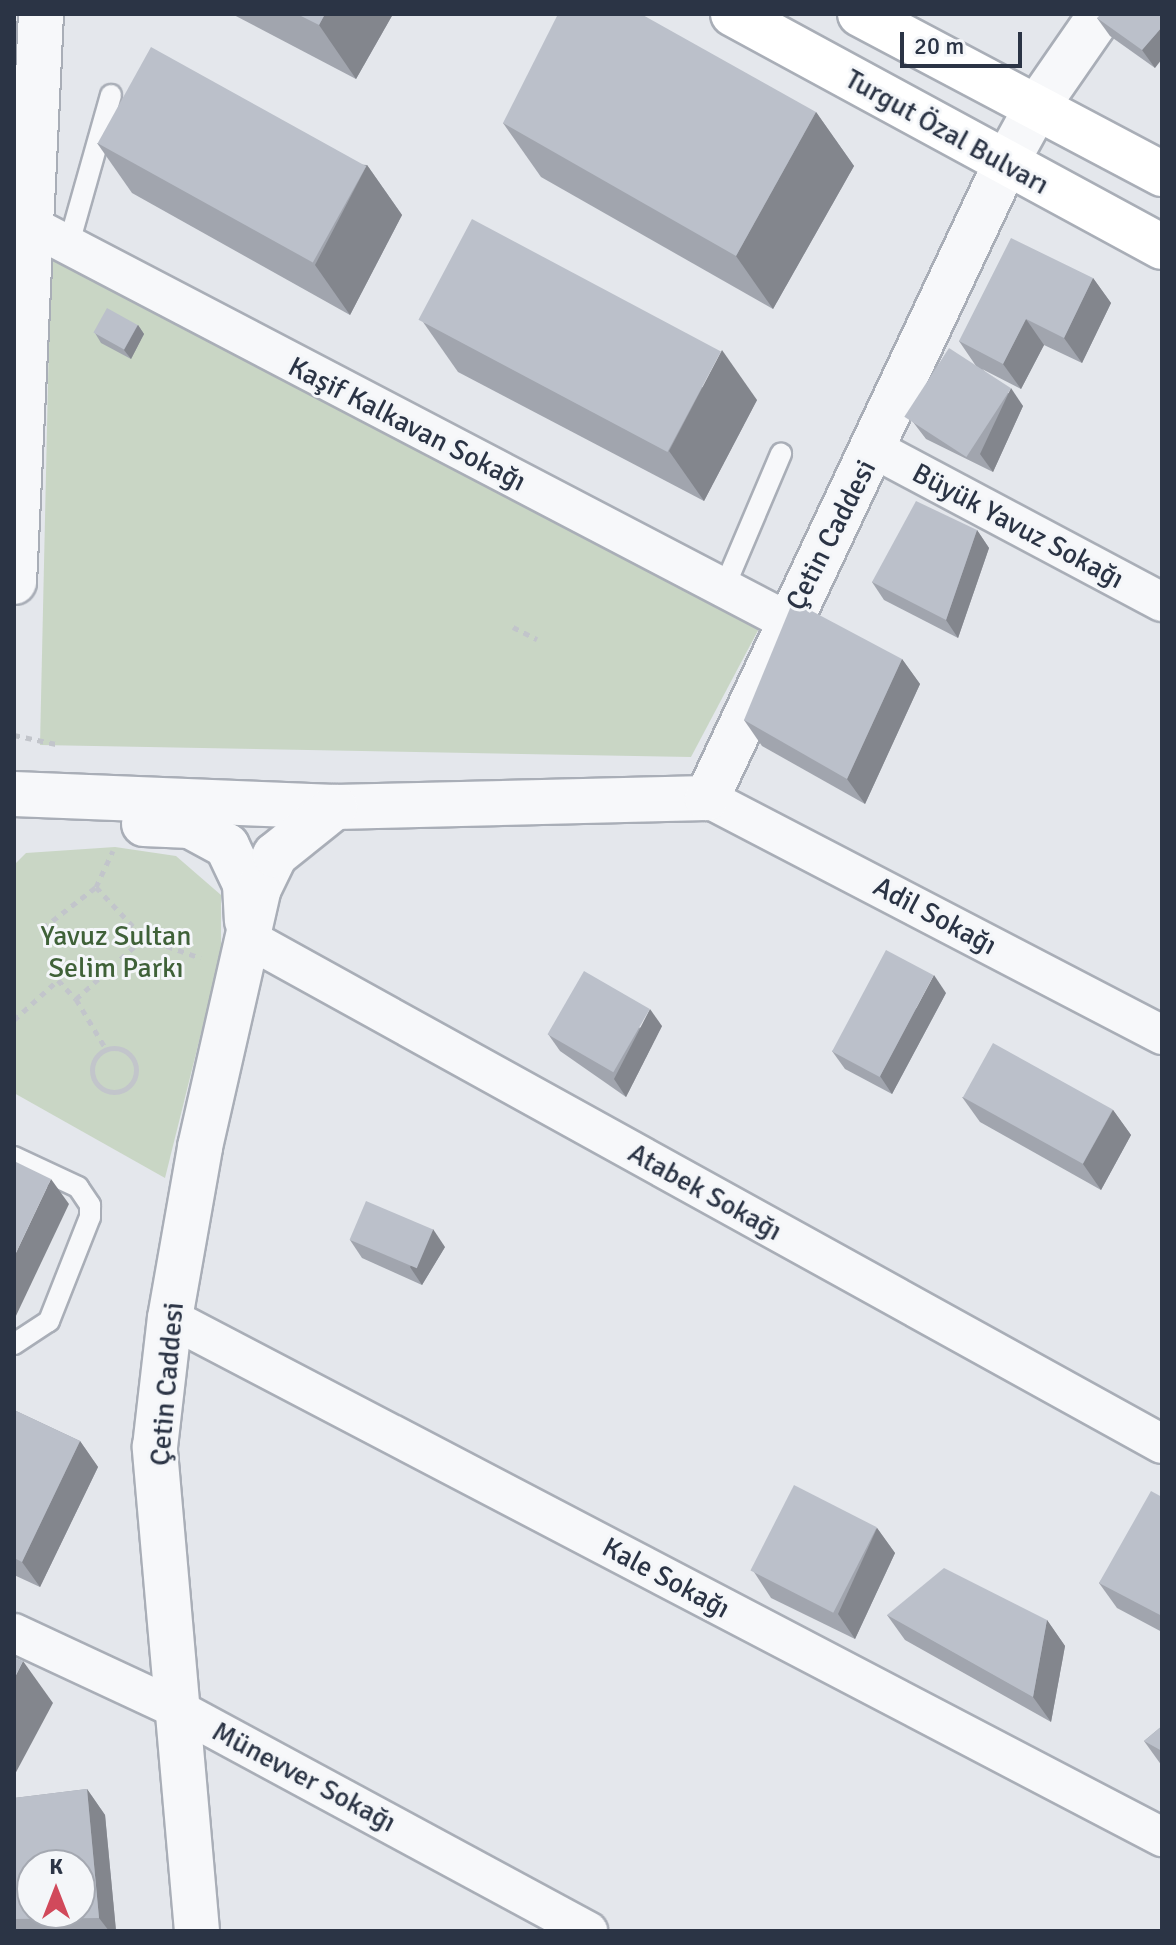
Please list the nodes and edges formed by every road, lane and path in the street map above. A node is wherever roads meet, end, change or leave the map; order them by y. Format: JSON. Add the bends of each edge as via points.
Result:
{"nodes":[{"id":1,"x":41,"y":14,"type":"edge"},
{"id":2,"x":733,"y":14,"type":"edge"},
{"id":3,"x":1101,"y":14,"type":"edge"},
{"id":4,"x":869,"y":16,"type":"edge"},
{"id":5,"x":111,"y":95,"type":"dead end"},
{"id":6,"x":1038,"y":105,"type":"junction"},
{"id":7,"x":1005,"y":165,"type":"junction"},
{"id":8,"x":1162,"y":174,"type":"edge"},
{"id":9,"x":28,"y":224,"type":"junction"},
{"id":10,"x":68,"y":247,"type":"junction"},
{"id":11,"x":1162,"y":247,"type":"edge"},
{"id":12,"x":874,"y":449,"type":"junction"},
{"id":13,"x":781,"y":454,"type":"dead end"},
{"id":14,"x":14,"y":582,"type":"edge"},
{"id":15,"x":724,"y":588,"type":"junction"},
{"id":16,"x":1162,"y":602,"type":"edge"},
{"id":17,"x":787,"y":621,"type":"junction"},
{"id":18,"x":513,"y":627,"type":"dead end"},
{"id":19,"x":537,"y":639,"type":"dead end"},
{"id":20,"x":14,"y":735,"type":"edge"},
{"id":21,"x":56,"y":744,"type":"dead end"},
{"id":22,"x":14,"y":794,"type":"edge"},
{"id":23,"x":707,"y":798,"type":"junction"},
{"id":24,"x":335,"y":807,"type":"junction"},
{"id":25,"x":14,"y":820,"type":"edge"},
{"id":26,"x":116,"y":822,"type":"junction"},
{"id":27,"x":190,"y":826,"type":"junction"},
{"id":28,"x":96,"y":887,"type":"junction"},
{"id":29,"x":43,"y":928,"type":"dead end"},
{"id":30,"x":144,"y":938,"type":"junction"},
{"id":31,"x":249,"y":939,"type":"junction"},
{"id":32,"x":203,"y":959,"type":"dead end"},
{"id":33,"x":76,"y":999,"type":"junction"},
{"id":34,"x":14,"y":1020,"type":"edge"},
{"id":35,"x":1162,"y":1035,"type":"edge"},
{"id":36,"x":106,"y":1049,"type":"junction"},
{"id":37,"x":14,"y":1157,"type":"edge"},
{"id":38,"x":170,"y":1318,"type":"junction"},
{"id":39,"x":14,"y":1344,"type":"edge"},
{"id":40,"x":1162,"y":1444,"type":"edge"},
{"id":41,"x":14,"y":1633,"type":"edge"},
{"id":42,"x":181,"y":1711,"type":"junction"},
{"id":43,"x":1162,"y":1837,"type":"edge"},
{"id":44,"x":197,"y":1931,"type":"edge"},
{"id":45,"x":588,"y":1931,"type":"edge"}],
"edges":[{"from":1,"to":9,"type":"street"},
{"from":2,"to":7,"type":"main road","name":"Turgut Özal Bulvarı"},
{"from":3,"to":6,"type":"street","name":"Çetin Caddesi"},
{"from":4,"to":6,"type":"main road"},
{"from":5,"to":10,"type":"lane"},
{"from":6,"to":7,"type":"street","name":"Çetin Caddesi"},
{"from":6,"to":8,"type":"main road"},
{"from":7,"to":11,"type":"main road","name":"Turgut Özal Bulvarı"},
{"from":7,"to":12,"type":"street","name":"Çetin Caddesi"},
{"from":9,"to":10,"type":"street","name":"Kaşif Kalkavan Sokağı"},
{"from":9,"to":14,"type":"street"},
{"from":10,"to":15,"type":"street","name":"Kaşif Kalkavan Sokağı"},
{"from":12,"to":16,"type":"street","name":"Büyük Yavuz Sokağı"},
{"from":12,"to":17,"type":"street","name":"Çetin Caddesi"},
{"from":13,"to":15,"type":"lane"},
{"from":15,"to":17,"type":"street","name":"Kaşif Kalkavan Sokağı"},
{"from":17,"to":23,"type":"street","name":"Çetin Caddesi"},
{"from":18,"to":19,"type":"path"},
{"from":20,"to":21,"type":"path"},
{"from":22,"to":24,"type":"street"},
{"from":23,"to":24,"type":"street"},
{"from":23,"to":35,"type":"street","name":"Adil Sokağı"},
{"from":24,"to":27,"type":"street"},
{"from":24,"to":31,"type":"street","name":"Çetin Caddesi","via":[[275,855],[259,888]]},
{"from":25,"to":26,"type":"street","name":"Çetin Caddesi"},
{"from":26,"to":27,"type":"street","name":"Çetin Caddesi"},
{"from":26,"to":28,"type":"path","via":[[115,847]]},
{"from":27,"to":31,"type":"street","name":"Çetin Caddesi","via":[[227,846],[245,884]]},
{"from":28,"to":29,"type":"path"},
{"from":28,"to":30,"type":"path"},
{"from":30,"to":32,"type":"path"},
{"from":30,"to":33,"type":"path"},
{"from":31,"to":38,"type":"street","name":"Çetin Caddesi","via":[[200,1147]]},
{"from":31,"to":40,"type":"street","name":"Atabek Sokağı"},
{"from":33,"to":34,"type":"path","via":[[58,980]]},
{"from":33,"to":36,"type":"path"},
{"from":36,"to":36,"type":"path","via":[[122,1049],[133,1059],[136,1074],[121,1091],[108,1092],[93,1078],[92,1063]]},
{"from":37,"to":39,"type":"lane","via":[[78,1187],[90,1217],[49,1321]]},
{"from":38,"to":42,"type":"street","name":"Çetin Caddesi","via":[[155,1447]]},
{"from":38,"to":43,"type":"street","name":"Kale Sokağı"},
{"from":41,"to":42,"type":"street","name":"Münevver Sokağı"},
{"from":42,"to":44,"type":"street","name":"Çetin Caddesi"},
{"from":42,"to":45,"type":"street","name":"Münevver Sokağı"}]}
